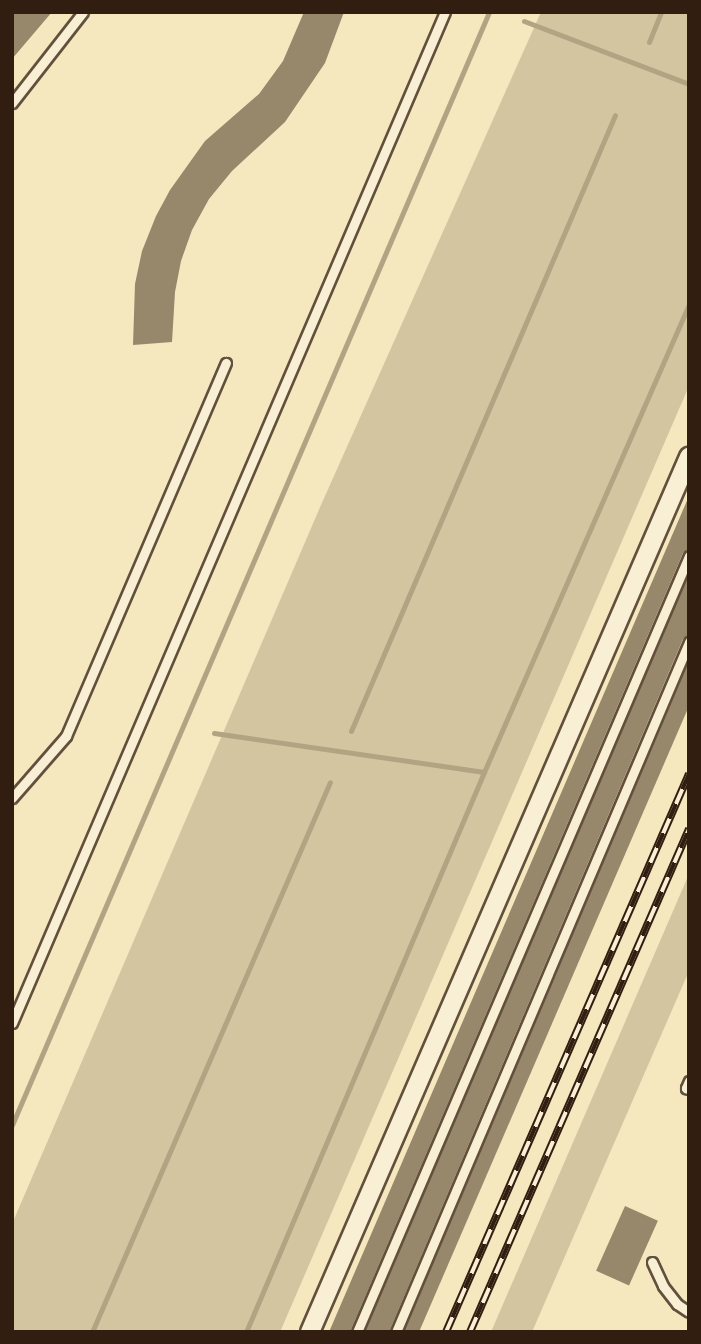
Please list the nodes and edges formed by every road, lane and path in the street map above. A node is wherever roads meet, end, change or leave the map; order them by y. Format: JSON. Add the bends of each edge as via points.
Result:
{"nodes":[{"id":1,"x":83,"y":12,"type":"edge"},
{"id":2,"x":446,"y":12,"type":"edge"},
{"id":3,"x":12,"y":103,"type":"edge"},
{"id":4,"x":226,"y":363,"type":"dead end"},
{"id":5,"x":689,"y":457,"type":"edge"},
{"id":6,"x":689,"y":556,"type":"edge"},
{"id":7,"x":689,"y":642,"type":"edge"},
{"id":8,"x":12,"y":798,"type":"edge"},
{"id":9,"x":12,"y":1023,"type":"edge"},
{"id":10,"x":689,"y":1081,"type":"edge"},
{"id":11,"x":689,"y":1089,"type":"edge"},
{"id":12,"x":652,"y":1262,"type":"dead end"},
{"id":13,"x":689,"y":1312,"type":"edge"},
{"id":14,"x":310,"y":1332,"type":"edge"},
{"id":15,"x":357,"y":1332,"type":"edge"},
{"id":16,"x":396,"y":1332,"type":"edge"}],
"edges":[{"from":1,"to":3,"type":"lane"},
{"from":2,"to":9,"type":"lane"},
{"from":4,"to":8,"type":"lane","via":[[66,736]]},
{"from":5,"to":14,"type":"street"},
{"from":6,"to":15,"type":"lane"},
{"from":7,"to":16,"type":"lane"},
{"from":10,"to":11,"type":"lane"},
{"from":12,"to":13,"type":"lane","via":[[663,1286]]}]}
